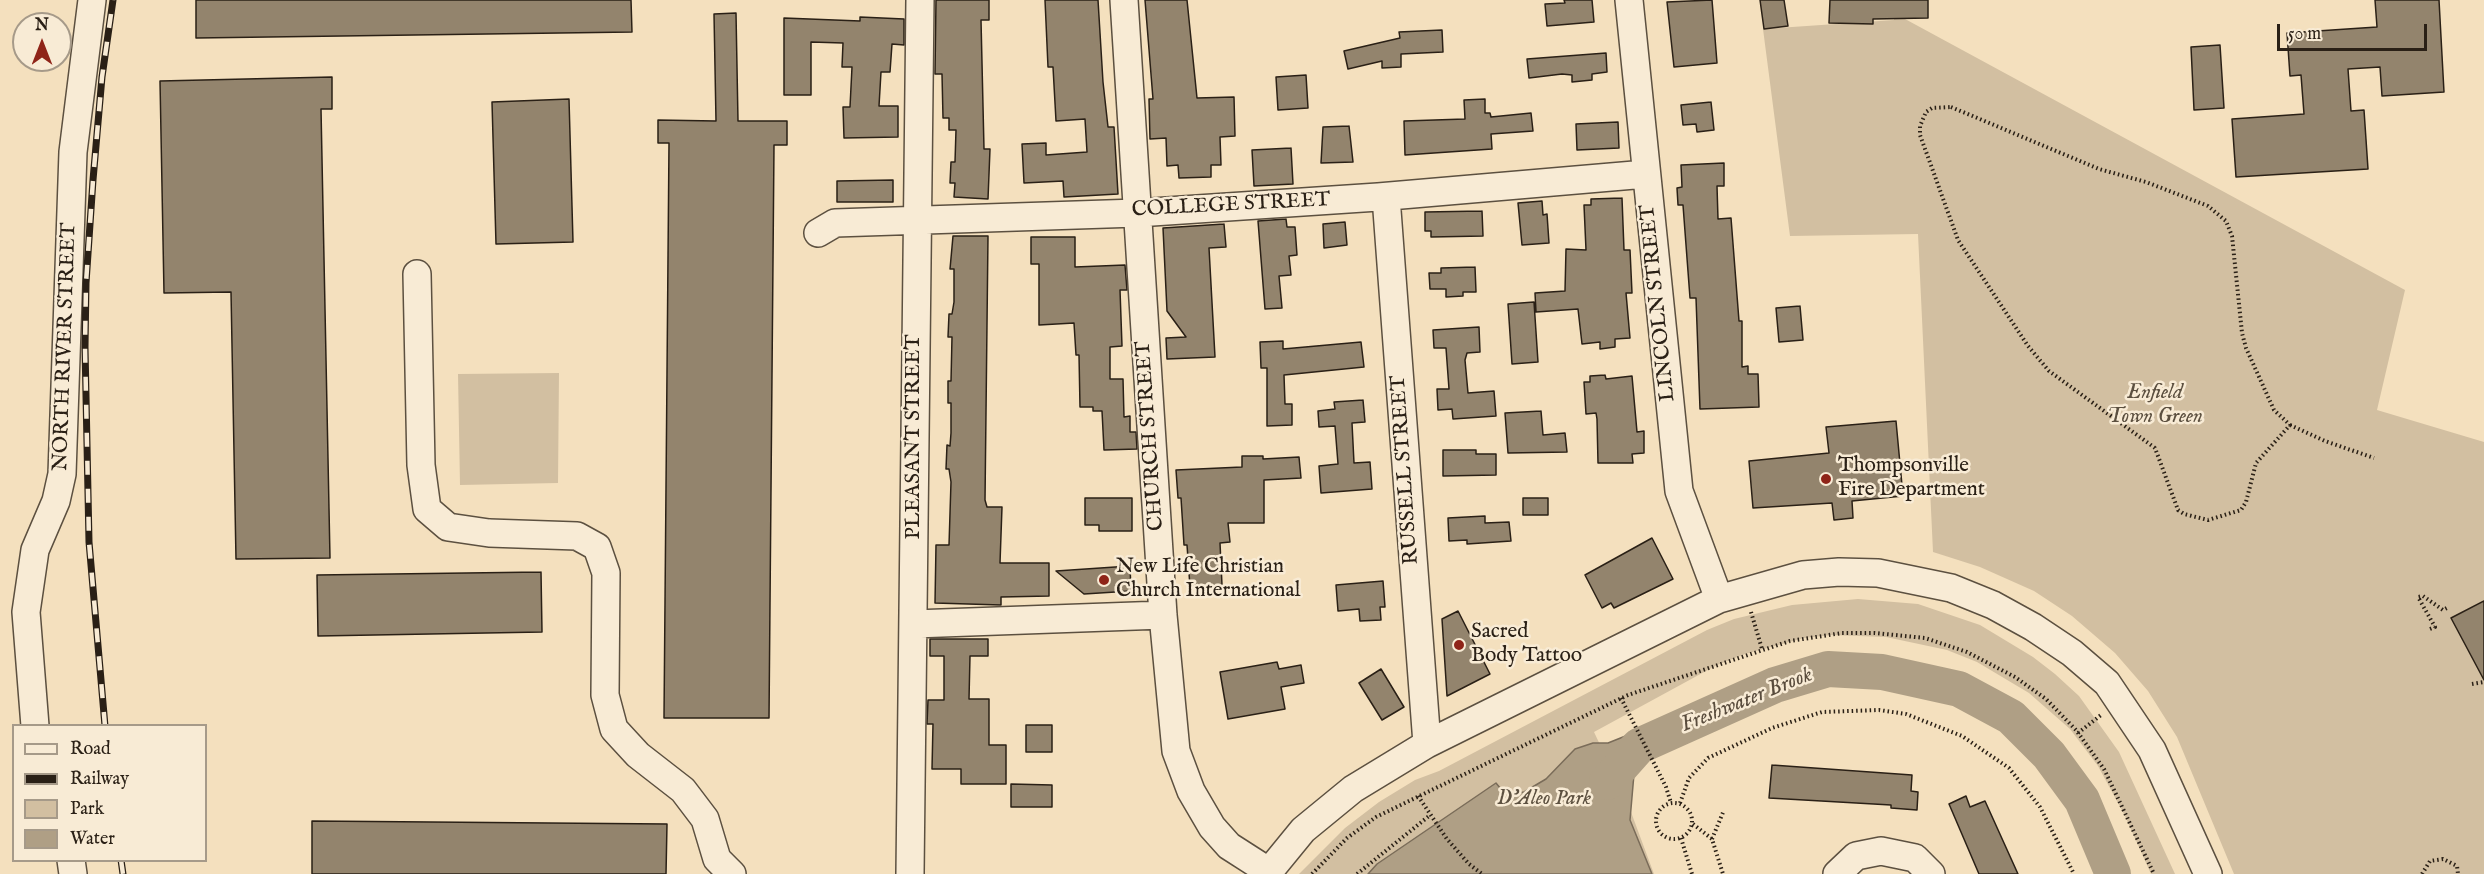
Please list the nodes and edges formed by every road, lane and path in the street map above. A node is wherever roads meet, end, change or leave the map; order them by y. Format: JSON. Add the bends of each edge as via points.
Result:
{"nodes":[{"id":1,"x":92,"y":0,"type":"edge"},
{"id":2,"x":920,"y":0,"type":"edge"},
{"id":3,"x":1124,"y":0,"type":"edge"},
{"id":4,"x":1629,"y":0,"type":"edge"},
{"id":5,"x":1646,"y":174,"type":"junction"},
{"id":6,"x":1386,"y":197,"type":"junction"},
{"id":7,"x":1137,"y":213,"type":"junction"},
{"id":8,"x":916,"y":222,"type":"junction"},
{"id":9,"x":818,"y":233,"type":"dead end"},
{"id":10,"x":417,"y":274,"type":"dead end"},
{"id":11,"x":2289,"y":425,"type":"junction"},
{"id":12,"x":2374,"y":458,"type":"dead end"},
{"id":13,"x":1719,"y":599,"type":"junction"},
{"id":14,"x":2447,"y":608,"type":"dead end"},
{"id":15,"x":1751,"y":611,"type":"dead end"},
{"id":16,"x":1163,"y":615,"type":"junction"},
{"id":17,"x":914,"y":624,"type":"junction"},
{"id":18,"x":2430,"y":629,"type":"dead end"},
{"id":19,"x":1762,"y":649,"type":"junction"},
{"id":20,"x":2484,"y":681,"type":"edge"},
{"id":21,"x":2472,"y":684,"type":"dead end"},
{"id":22,"x":1622,"y":700,"type":"junction"},
{"id":23,"x":2102,"y":714,"type":"dead end"},
{"id":24,"x":35,"y":724,"type":"edge"},
{"id":25,"x":2078,"y":733,"type":"junction"},
{"id":26,"x":1427,"y":744,"type":"junction"},
{"id":27,"x":1418,"y":796,"type":"junction"},
{"id":28,"x":1671,"y":803,"type":"junction"},
{"id":29,"x":1680,"y":803,"type":"junction"},
{"id":30,"x":1724,"y":810,"type":"dead end"},
{"id":31,"x":1430,"y":816,"type":"junction"},
{"id":32,"x":1693,"y":824,"type":"junction"},
{"id":33,"x":1681,"y":838,"type":"junction"},
{"id":34,"x":1712,"y":839,"type":"junction"},
{"id":35,"x":717,"y":869,"type":"edge"},
{"id":36,"x":1268,"y":873,"type":"edge"},
{"id":37,"x":910,"y":874,"type":"edge"},
{"id":38,"x":1312,"y":874,"type":"edge"},
{"id":39,"x":1357,"y":874,"type":"edge"},
{"id":40,"x":1482,"y":874,"type":"edge"},
{"id":41,"x":1692,"y":874,"type":"edge"},
{"id":42,"x":1723,"y":874,"type":"edge"},
{"id":43,"x":1837,"y":874,"type":"edge"},
{"id":44,"x":1931,"y":874,"type":"edge"},
{"id":45,"x":2074,"y":874,"type":"edge"},
{"id":46,"x":2154,"y":874,"type":"edge"},
{"id":47,"x":2208,"y":874,"type":"edge"},
{"id":48,"x":2422,"y":874,"type":"edge"},
{"id":49,"x":2458,"y":874,"type":"edge"}],
"edges":[{"from":1,"to":24,"type":"street","name":"NORTH RIVER STREET","via":[[73,152],[62,474],[56,501],[35,550],[27,603]]},
{"from":2,"to":8,"type":"street","name":"PLEASANT STREET"},
{"from":3,"to":7,"type":"street","name":"CHURCH STREET"},
{"from":4,"to":5,"type":"street","name":"LINCOLN STREET"},
{"from":5,"to":6,"type":"street","name":"COLLEGE STREET"},
{"from":5,"to":13,"type":"street","name":"LINCOLN STREET","via":[[1679,491]]},
{"from":6,"to":7,"type":"street","name":"COLLEGE STREET"},
{"from":6,"to":26,"type":"street","name":"RUSSELL STREET"},
{"from":7,"to":8,"type":"street","name":"COLLEGE STREET","via":[[997,215]]},
{"from":7,"to":16,"type":"street","name":"CHURCH STREET"},
{"from":8,"to":9,"type":"street","name":"COLLEGE STREET","via":[[835,223]]},
{"from":8,"to":17,"type":"street","name":"PLEASANT STREET"},
{"from":10,"to":35,"type":"street","via":[[421,465],[427,509],[448,527],[489,533],[577,536],[597,547],[606,573],[605,695],[614,729],[638,755],[683,790],[705,819]]},
{"from":11,"to":11,"type":"path","via":[[2274,410],[2246,348],[2232,236],[2226,221],[2215,211],[2146,182],[2098,170],[1951,107],[1926,112],[1920,135],[1965,254],[2049,371],[2155,448],[2178,510],[2208,520],[2241,510],[2247,502],[2256,463]]},
{"from":11,"to":12,"type":"path"},
{"from":13,"to":26,"type":"street"},
{"from":13,"to":47,"type":"street","via":[[1803,575],[1878,573],[1951,588],[2033,627],[2107,683],[2151,750]]},
{"from":14,"to":18,"type":"path","via":[[2443,610],[2423,596],[2418,597],[2435,627]]},
{"from":15,"to":19,"type":"path"},
{"from":16,"to":17,"type":"street"},
{"from":16,"to":36,"type":"street","name":"CHURCH STREET","via":[[1176,752],[1182,771],[1212,827],[1229,846]]},
{"from":17,"to":37,"type":"street","name":"PLEASANT STREET"},
{"from":19,"to":22,"type":"path"},
{"from":19,"to":25,"type":"path","via":[[1842,633],[1924,638],[1967,652],[2015,677],[2046,699]]},
{"from":20,"to":21,"type":"path"},
{"from":22,"to":27,"type":"path"},
{"from":22,"to":28,"type":"path"},
{"from":23,"to":25,"type":"path"},
{"from":25,"to":46,"type":"path","via":[[2120,798]]},
{"from":26,"to":36,"type":"street","via":[[1353,789],[1303,830]]},
{"from":27,"to":31,"type":"path"},
{"from":27,"to":38,"type":"path","via":[[1376,817],[1347,838]]},
{"from":28,"to":29,"type":"path"},
{"from":28,"to":33,"type":"path","via":[[1657,814],[1657,826],[1669,838]]},
{"from":29,"to":32,"type":"path","via":[[1690,810]]},
{"from":29,"to":45,"type":"path","via":[[1689,778],[1708,758],[1772,728],[1822,712],[1879,710],[1906,714],[1962,736],[2008,768],[2040,807]]},
{"from":30,"to":34,"type":"path"},
{"from":31,"to":39,"type":"path"},
{"from":31,"to":40,"type":"path","via":[[1469,864]]},
{"from":32,"to":33,"type":"path"},
{"from":32,"to":34,"type":"path"},
{"from":33,"to":41,"type":"path"},
{"from":34,"to":42,"type":"path"},
{"from":43,"to":44,"type":"street","via":[[1856,856],[1881,851],[1915,858]]},
{"from":48,"to":49,"type":"path","via":[[2430,861],[2443,859],[2457,866]]}]}
